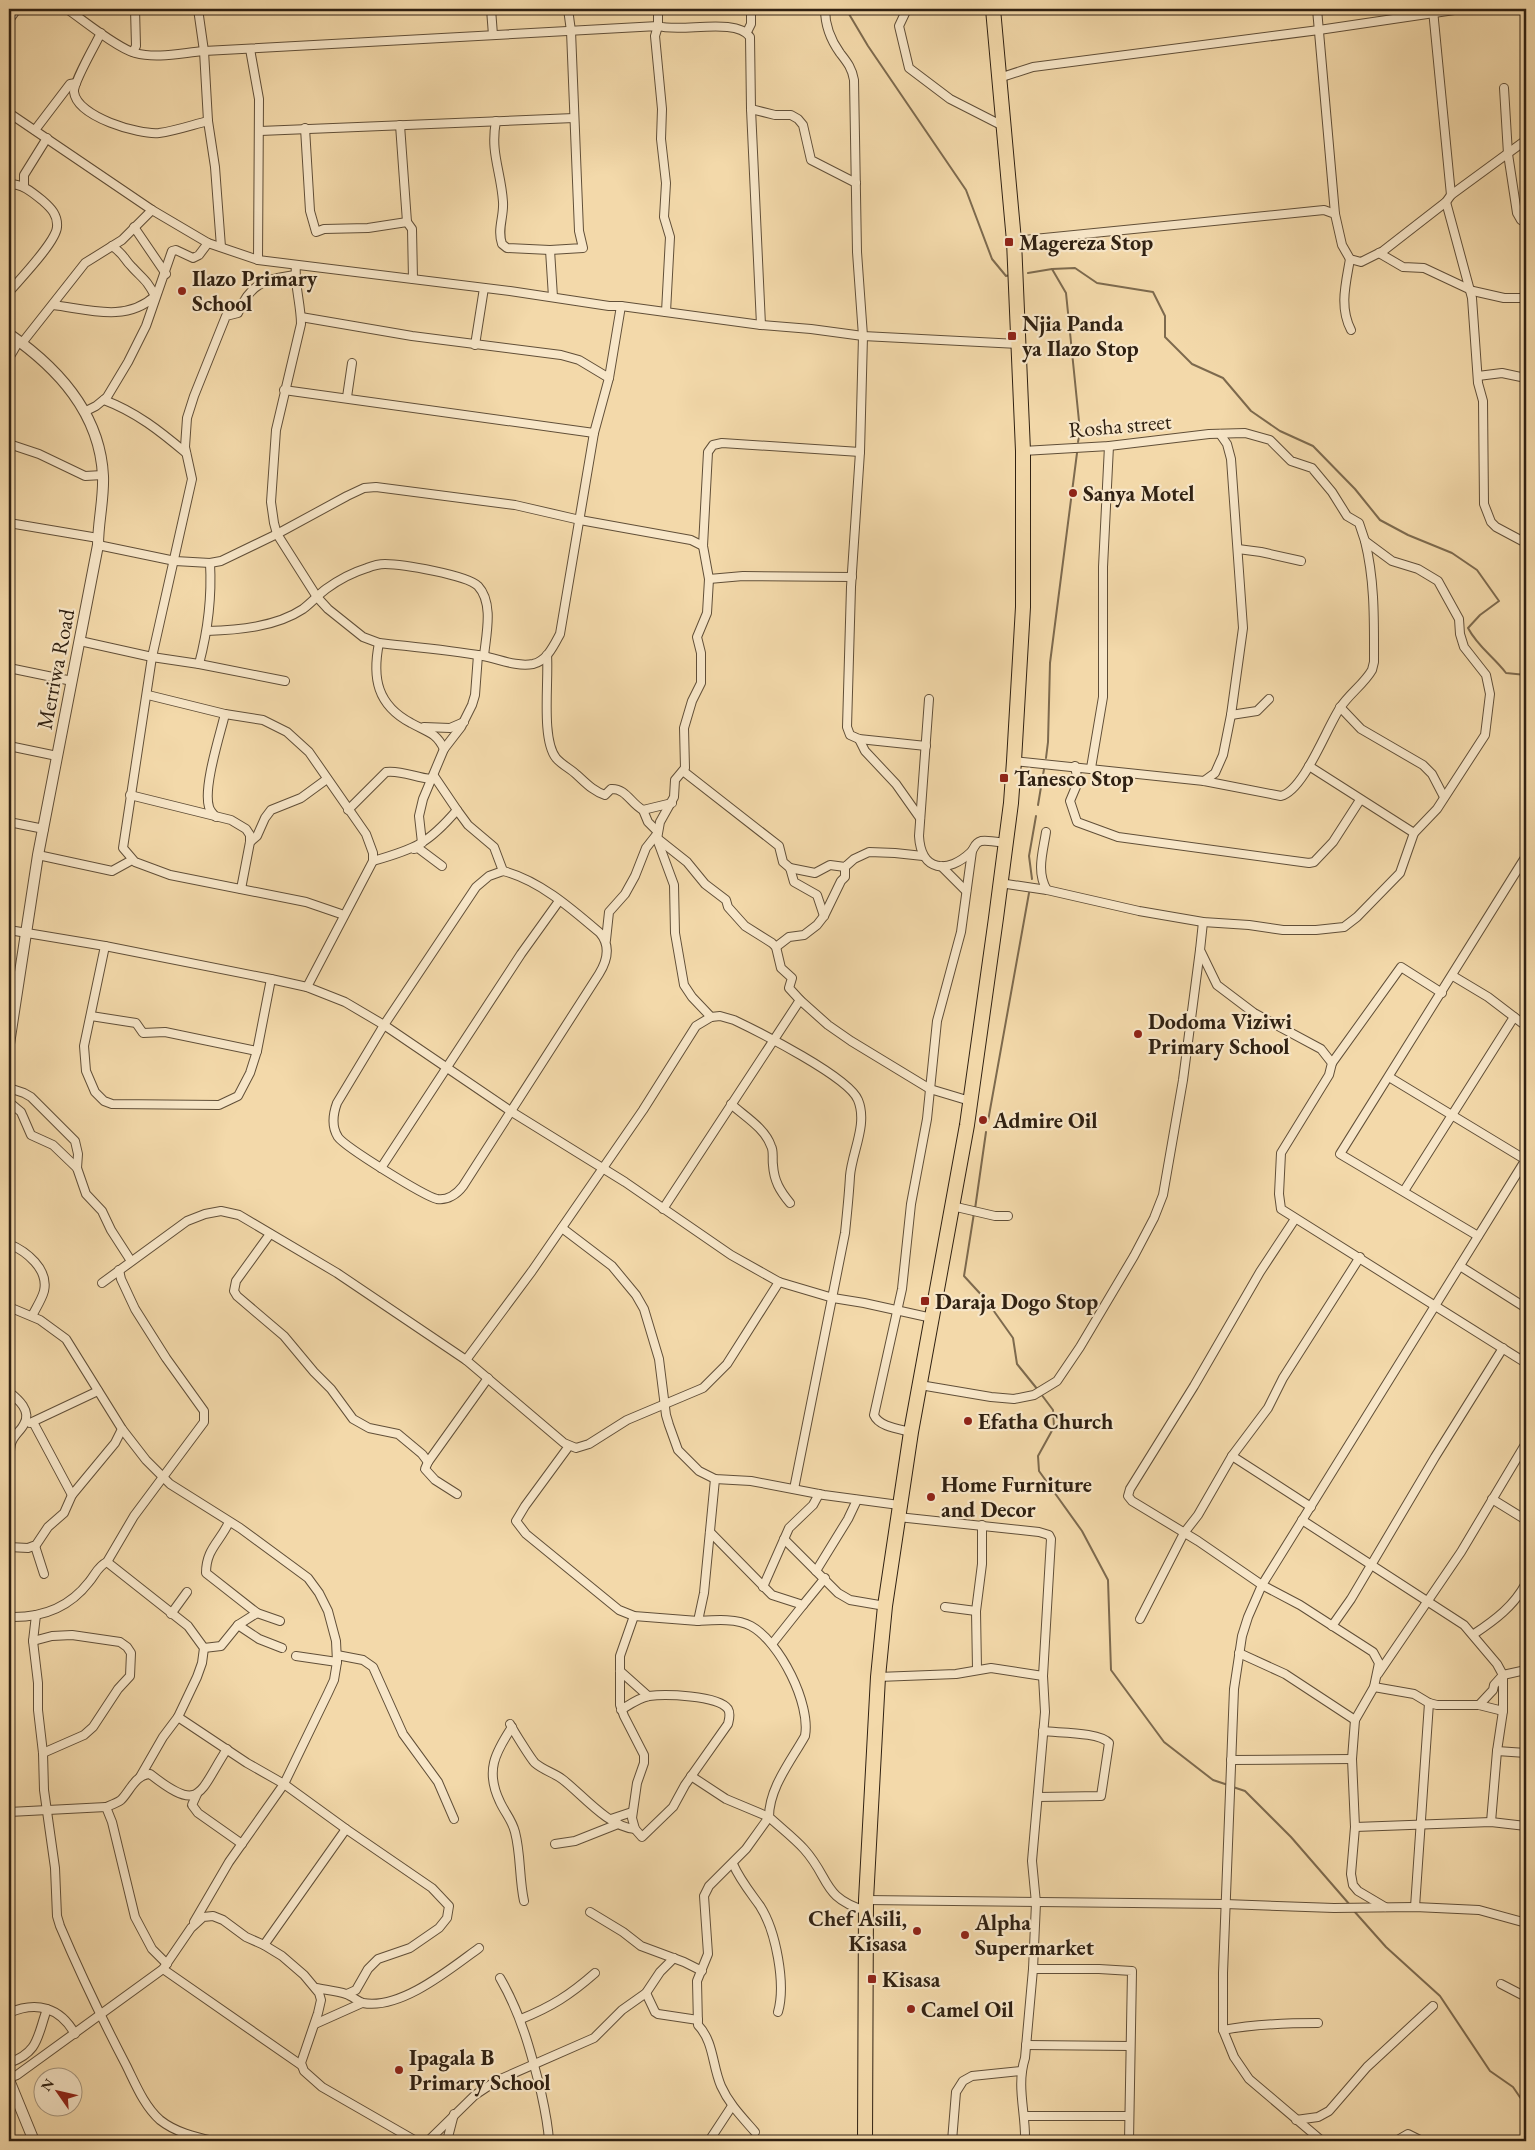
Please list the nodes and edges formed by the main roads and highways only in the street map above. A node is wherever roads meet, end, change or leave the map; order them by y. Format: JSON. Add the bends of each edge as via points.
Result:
{"nodes":[{"id":1,"x":993,"y":9,"type":"edge"},
{"id":2,"x":865,"y":2141,"type":"edge"}],
"edges":[{"from":1,"to":2,"type":"highway","via":[[1014,241],[1023,450],[1023,607],[1014,761],[958,1207],[932,1318],[885,1606],[866,1906]]}]}
